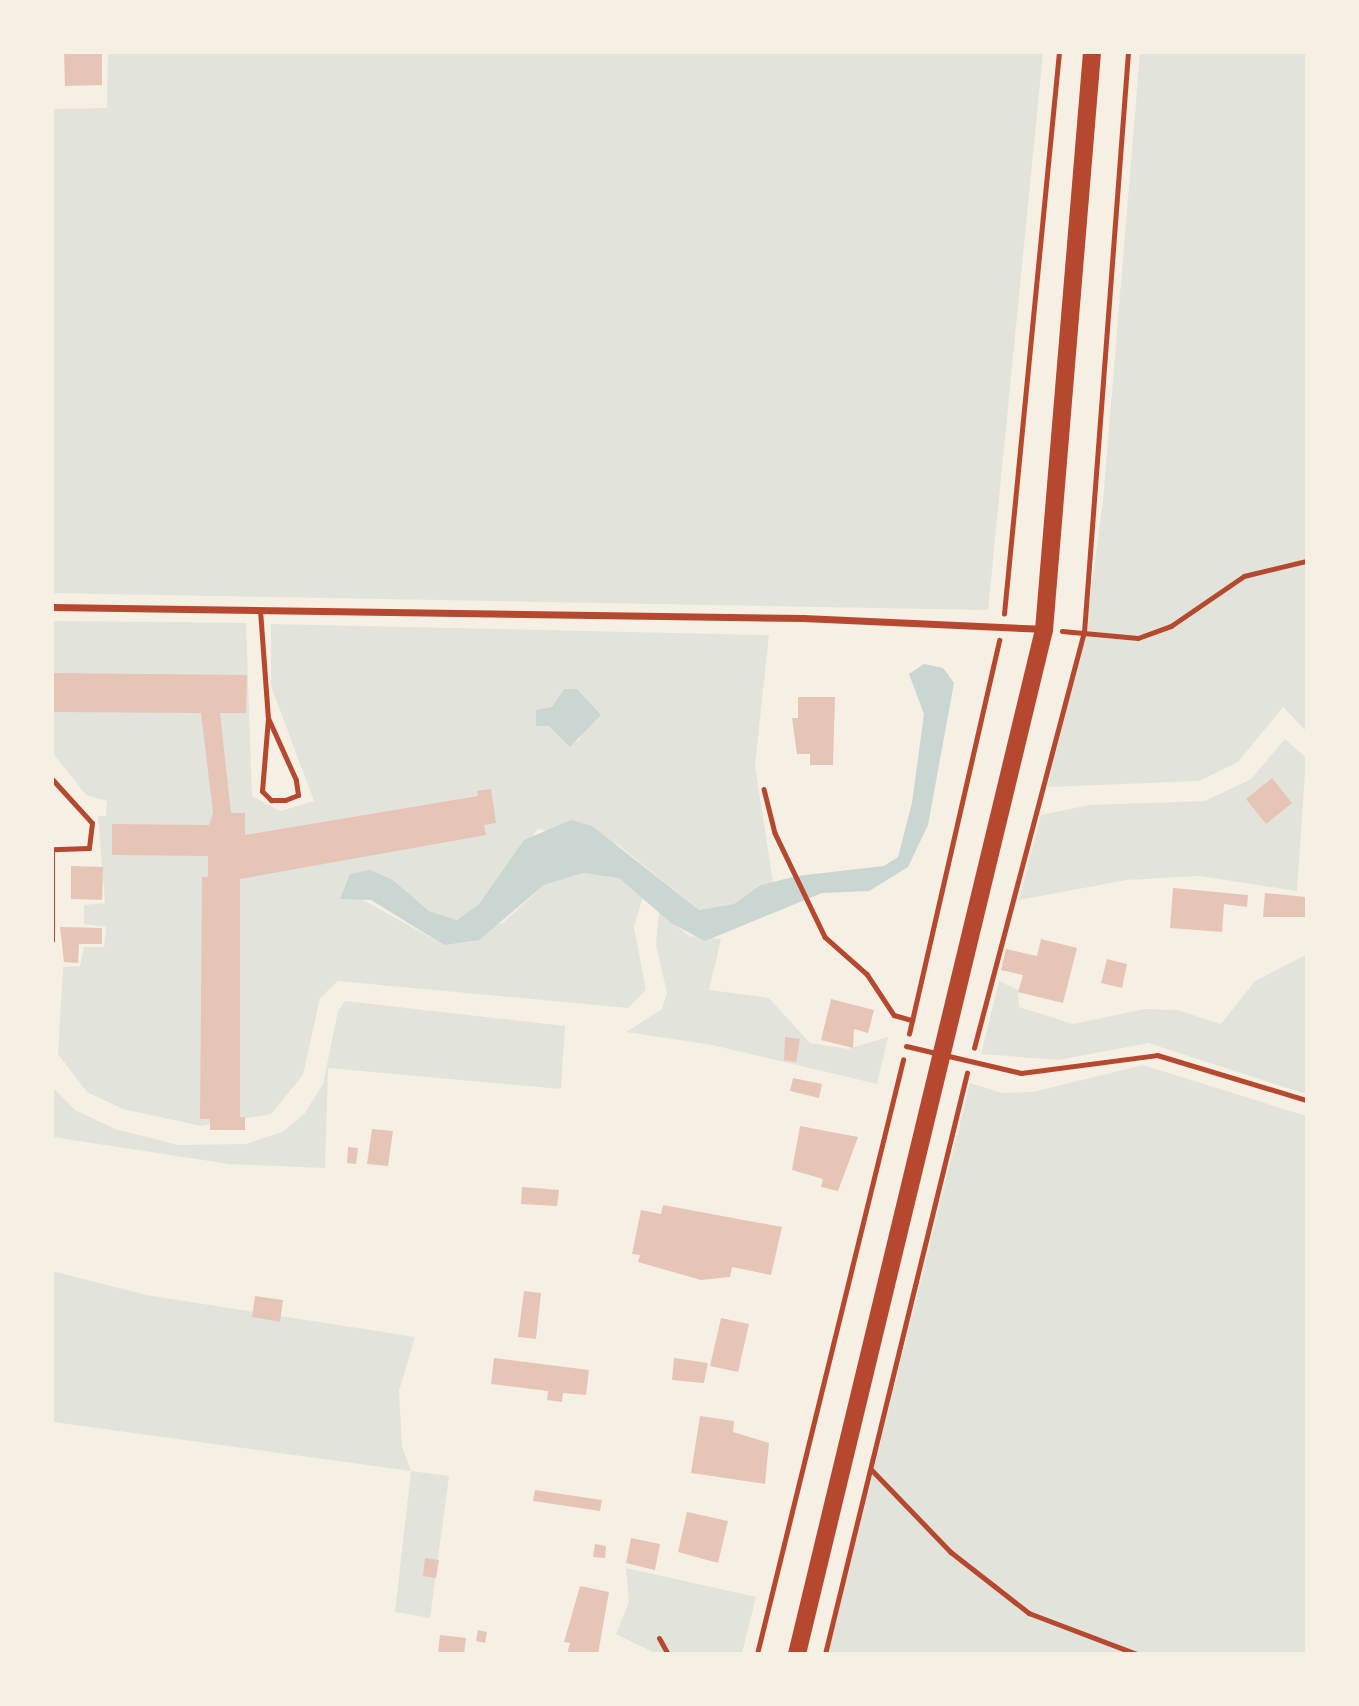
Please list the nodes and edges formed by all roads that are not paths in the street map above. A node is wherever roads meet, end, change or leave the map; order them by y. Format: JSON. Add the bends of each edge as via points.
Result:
{"nodes":[{"id":1,"x":1092,"y":52,"type":"edge"},
{"id":2,"x":52,"y":607,"type":"edge"},
{"id":3,"x":260,"y":610,"type":"junction"},
{"id":4,"x":1044,"y":630,"type":"junction"},
{"id":5,"x":268,"y":718,"type":"junction"},
{"id":6,"x":52,"y":779,"type":"edge"},
{"id":7,"x":52,"y":850,"type":"edge"},
{"id":8,"x":52,"y":940,"type":"edge"},
{"id":9,"x":906,"y":1046,"type":"road end"},
{"id":10,"x":938,"y":1055,"type":"junction"},
{"id":11,"x":1307,"y":1100,"type":"edge"},
{"id":12,"x":659,"y":1638,"type":"dead end"},
{"id":13,"x":668,"y":1654,"type":"edge"},
{"id":14,"x":797,"y":1654,"type":"edge"}],
"edges":[{"from":1,"to":4,"type":"main road"},
{"from":2,"to":3,"type":"street"},
{"from":3,"to":4,"type":"street","via":[[1003,624]]},
{"from":3,"to":5,"type":"lane"},
{"from":4,"to":10,"type":"main road"},
{"from":5,"to":5,"type":"lane","via":[[296,780],[298,795],[285,800],[271,800],[262,790]]},
{"from":6,"to":7,"type":"lane","via":[[92,823],[89,848]]},
{"from":7,"to":8,"type":"lane"},
{"from":9,"to":10,"type":"lane"},
{"from":10,"to":11,"type":"lane","via":[[969,1063],[1058,1072],[1157,1055]]},
{"from":10,"to":14,"type":"main road"},
{"from":12,"to":13,"type":"lane"}]}
